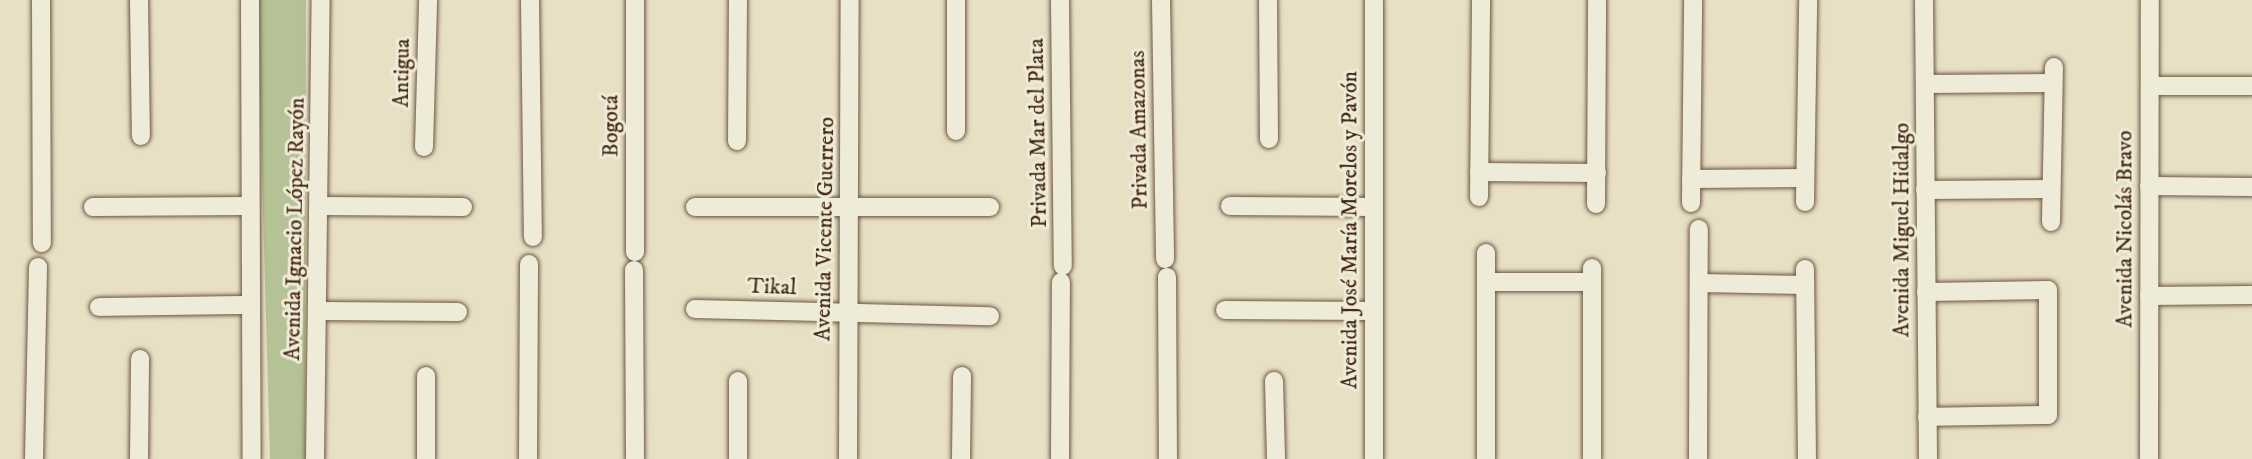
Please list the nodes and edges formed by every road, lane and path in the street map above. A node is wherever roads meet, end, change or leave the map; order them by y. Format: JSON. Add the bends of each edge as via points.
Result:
{"nodes":[{"id":1,"x":41,"y":0,"type":"edge"},
{"id":2,"x":139,"y":0,"type":"edge"},
{"id":3,"x":250,"y":0,"type":"edge"},
{"id":4,"x":321,"y":0,"type":"edge"},
{"id":5,"x":428,"y":0,"type":"edge"},
{"id":6,"x":530,"y":0,"type":"edge"},
{"id":7,"x":635,"y":0,"type":"edge"},
{"id":8,"x":738,"y":0,"type":"edge"},
{"id":9,"x":850,"y":0,"type":"edge"},
{"id":10,"x":956,"y":0,"type":"edge"},
{"id":11,"x":1060,"y":0,"type":"edge"},
{"id":12,"x":1161,"y":0,"type":"edge"},
{"id":13,"x":1268,"y":0,"type":"edge"},
{"id":14,"x":1374,"y":0,"type":"edge"},
{"id":15,"x":1481,"y":0,"type":"edge"},
{"id":16,"x":1597,"y":0,"type":"edge"},
{"id":17,"x":1693,"y":0,"type":"edge"},
{"id":18,"x":1808,"y":0,"type":"edge"},
{"id":19,"x":1924,"y":0,"type":"edge"},
{"id":20,"x":2150,"y":0,"type":"edge"},
{"id":21,"x":1925,"y":84,"type":"junction"},
{"id":22,"x":2150,"y":86,"type":"junction"},
{"id":23,"x":2252,"y":86,"type":"edge"},
{"id":24,"x":956,"y":131,"type":"dead end"},
{"id":25,"x":141,"y":136,"type":"dead end"},
{"id":26,"x":1269,"y":139,"type":"dead end"},
{"id":27,"x":737,"y":141,"type":"dead end"},
{"id":28,"x":424,"y":147,"type":"dead end"},
{"id":29,"x":1479,"y":172,"type":"junction"},
{"id":30,"x":1597,"y":173,"type":"junction"},
{"id":31,"x":1804,"y":178,"type":"junction"},
{"id":32,"x":1691,"y":179,"type":"junction"},
{"id":33,"x":2149,"y":186,"type":"junction"},
{"id":34,"x":2252,"y":186,"type":"edge"},
{"id":35,"x":2051,"y":189,"type":"junction"},
{"id":36,"x":1925,"y":190,"type":"junction"},
{"id":37,"x":1479,"y":197,"type":"dead end"},
{"id":38,"x":1805,"y":202,"type":"dead end"},
{"id":39,"x":1691,"y":203,"type":"dead end"},
{"id":40,"x":1596,"y":204,"type":"dead end"},
{"id":41,"x":249,"y":206,"type":"junction"},
{"id":42,"x":320,"y":206,"type":"junction"},
{"id":43,"x":1230,"y":206,"type":"dead end"},
{"id":44,"x":93,"y":207,"type":"dead end"},
{"id":45,"x":463,"y":207,"type":"dead end"},
{"id":46,"x":695,"y":207,"type":"dead end"},
{"id":47,"x":990,"y":207,"type":"dead end"},
{"id":48,"x":1374,"y":207,"type":"junction"},
{"id":49,"x":851,"y":208,"type":"junction"},
{"id":50,"x":2051,"y":222,"type":"dead end"},
{"id":51,"x":1699,"y":229,"type":"dead end"},
{"id":52,"x":533,"y":237,"type":"dead end"},
{"id":53,"x":42,"y":243,"type":"dead end"},
{"id":54,"x":1486,"y":253,"type":"dead end"},
{"id":55,"x":529,"y":264,"type":"dead end"},
{"id":56,"x":38,"y":267,"type":"dead end"},
{"id":57,"x":1486,"y":282,"type":"junction"},
{"id":58,"x":1699,"y":283,"type":"junction"},
{"id":59,"x":1926,"y":292,"type":"junction"},
{"id":60,"x":2252,"y":295,"type":"edge"},
{"id":61,"x":2149,"y":296,"type":"junction"},
{"id":62,"x":249,"y":305,"type":"junction"},
{"id":63,"x":99,"y":307,"type":"dead end"},
{"id":64,"x":695,"y":309,"type":"dead end"},
{"id":65,"x":1225,"y":310,"type":"dead end"},
{"id":66,"x":319,"y":311,"type":"junction"},
{"id":67,"x":1374,"y":311,"type":"junction"},
{"id":68,"x":458,"y":312,"type":"dead end"},
{"id":69,"x":848,"y":314,"type":"junction"},
{"id":70,"x":990,"y":316,"type":"dead end"},
{"id":71,"x":140,"y":360,"type":"dead end"},
{"id":72,"x":426,"y":376,"type":"dead end"},
{"id":73,"x":962,"y":376,"type":"dead end"},
{"id":74,"x":738,"y":381,"type":"dead end"},
{"id":75,"x":1275,"y":381,"type":"dead end"},
{"id":76,"x":1927,"y":417,"type":"junction"},
{"id":77,"x":34,"y":459,"type":"edge"},
{"id":78,"x":139,"y":459,"type":"edge"},
{"id":79,"x":252,"y":459,"type":"edge"},
{"id":80,"x":315,"y":459,"type":"edge"},
{"id":81,"x":426,"y":459,"type":"edge"},
{"id":82,"x":528,"y":459,"type":"edge"},
{"id":83,"x":635,"y":459,"type":"edge"},
{"id":84,"x":738,"y":459,"type":"edge"},
{"id":85,"x":848,"y":459,"type":"edge"},
{"id":86,"x":961,"y":459,"type":"edge"},
{"id":87,"x":1060,"y":459,"type":"edge"},
{"id":88,"x":1168,"y":459,"type":"edge"},
{"id":89,"x":1276,"y":459,"type":"edge"},
{"id":90,"x":1374,"y":459,"type":"edge"},
{"id":91,"x":1486,"y":459,"type":"edge"},
{"id":92,"x":1592,"y":459,"type":"edge"},
{"id":93,"x":1698,"y":459,"type":"edge"},
{"id":94,"x":1807,"y":459,"type":"edge"},
{"id":95,"x":1928,"y":459,"type":"edge"},
{"id":96,"x":2149,"y":459,"type":"edge"}],
"edges":[{"from":1,"to":53,"type":"street"},
{"from":2,"to":25,"type":"street"},
{"from":3,"to":41,"type":"street","name":"Avenida Ignacio López Rayón"},
{"from":4,"to":42,"type":"street","name":"Avenida Ignacio López Rayón"},
{"from":5,"to":28,"type":"street","name":"Antigua"},
{"from":6,"to":52,"type":"street"},
{"from":7,"to":83,"type":"street","name":"Bogotá"},
{"from":8,"to":27,"type":"street"},
{"from":9,"to":49,"type":"street","name":"Avenida Vicente Guerrero"},
{"from":10,"to":24,"type":"street"},
{"from":11,"to":87,"type":"street","name":"Privada Mar del Plata"},
{"from":12,"to":88,"type":"street","name":"Privada Amazonas"},
{"from":13,"to":26,"type":"street"},
{"from":14,"to":48,"type":"street","name":"Avenida José María Morelos y Pavón"},
{"from":15,"to":29,"type":"street"},
{"from":16,"to":30,"type":"street"},
{"from":17,"to":32,"type":"street"},
{"from":18,"to":31,"type":"street"},
{"from":19,"to":21,"type":"street","name":"Avenida Miguel Hidalgo"},
{"from":20,"to":22,"type":"street","name":"Avenida Nicolás Bravo"},
{"from":21,"to":35,"type":"street","via":[[2054,75]]},
{"from":21,"to":36,"type":"street","name":"Avenida Miguel Hidalgo"},
{"from":22,"to":23,"type":"street"},
{"from":22,"to":33,"type":"street","name":"Avenida Nicolás Bravo"},
{"from":29,"to":30,"type":"street"},
{"from":29,"to":37,"type":"street"},
{"from":30,"to":40,"type":"street"},
{"from":31,"to":32,"type":"street"},
{"from":31,"to":38,"type":"street"},
{"from":32,"to":39,"type":"street"},
{"from":33,"to":34,"type":"street"},
{"from":33,"to":61,"type":"street","name":"Avenida Nicolás Bravo"},
{"from":35,"to":36,"type":"street"},
{"from":35,"to":50,"type":"street"},
{"from":36,"to":59,"type":"street","name":"Avenida Miguel Hidalgo"},
{"from":41,"to":44,"type":"street"},
{"from":41,"to":62,"type":"street","name":"Avenida Ignacio López Rayón"},
{"from":42,"to":45,"type":"street"},
{"from":42,"to":66,"type":"street","name":"Avenida Ignacio López Rayón"},
{"from":43,"to":48,"type":"street"},
{"from":46,"to":49,"type":"street"},
{"from":47,"to":49,"type":"street"},
{"from":48,"to":67,"type":"street","name":"Avenida José María Morelos y Pavón"},
{"from":49,"to":69,"type":"street","name":"Avenida Vicente Guerrero"},
{"from":51,"to":58,"type":"street"},
{"from":54,"to":57,"type":"street"},
{"from":55,"to":82,"type":"street"},
{"from":56,"to":77,"type":"street"},
{"from":57,"to":91,"type":"street"},
{"from":57,"to":92,"type":"street","via":[[1592,275]]},
{"from":58,"to":93,"type":"street"},
{"from":58,"to":94,"type":"street","via":[[1805,277]]},
{"from":59,"to":76,"type":"street","name":"Avenida Miguel Hidalgo"},
{"from":59,"to":76,"type":"street","via":[[2049,290],[2048,415]]},
{"from":60,"to":61,"type":"street"},
{"from":61,"to":96,"type":"street","name":"Avenida Nicolás Bravo"},
{"from":62,"to":63,"type":"street"},
{"from":62,"to":79,"type":"street","name":"Avenida Ignacio López Rayón"},
{"from":64,"to":69,"type":"street","name":"Tikal"},
{"from":65,"to":67,"type":"street"},
{"from":66,"to":68,"type":"street"},
{"from":66,"to":80,"type":"street","name":"Avenida Ignacio López Rayón"},
{"from":67,"to":90,"type":"street","name":"Avenida José María Morelos y Pavón"},
{"from":69,"to":70,"type":"street","name":"Tikal"},
{"from":69,"to":85,"type":"street","name":"Avenida Vicente Guerrero"},
{"from":71,"to":78,"type":"street"},
{"from":72,"to":81,"type":"street"},
{"from":73,"to":86,"type":"street"},
{"from":74,"to":84,"type":"street"},
{"from":75,"to":89,"type":"street"},
{"from":76,"to":95,"type":"street","name":"Avenida Miguel Hidalgo"}]}
